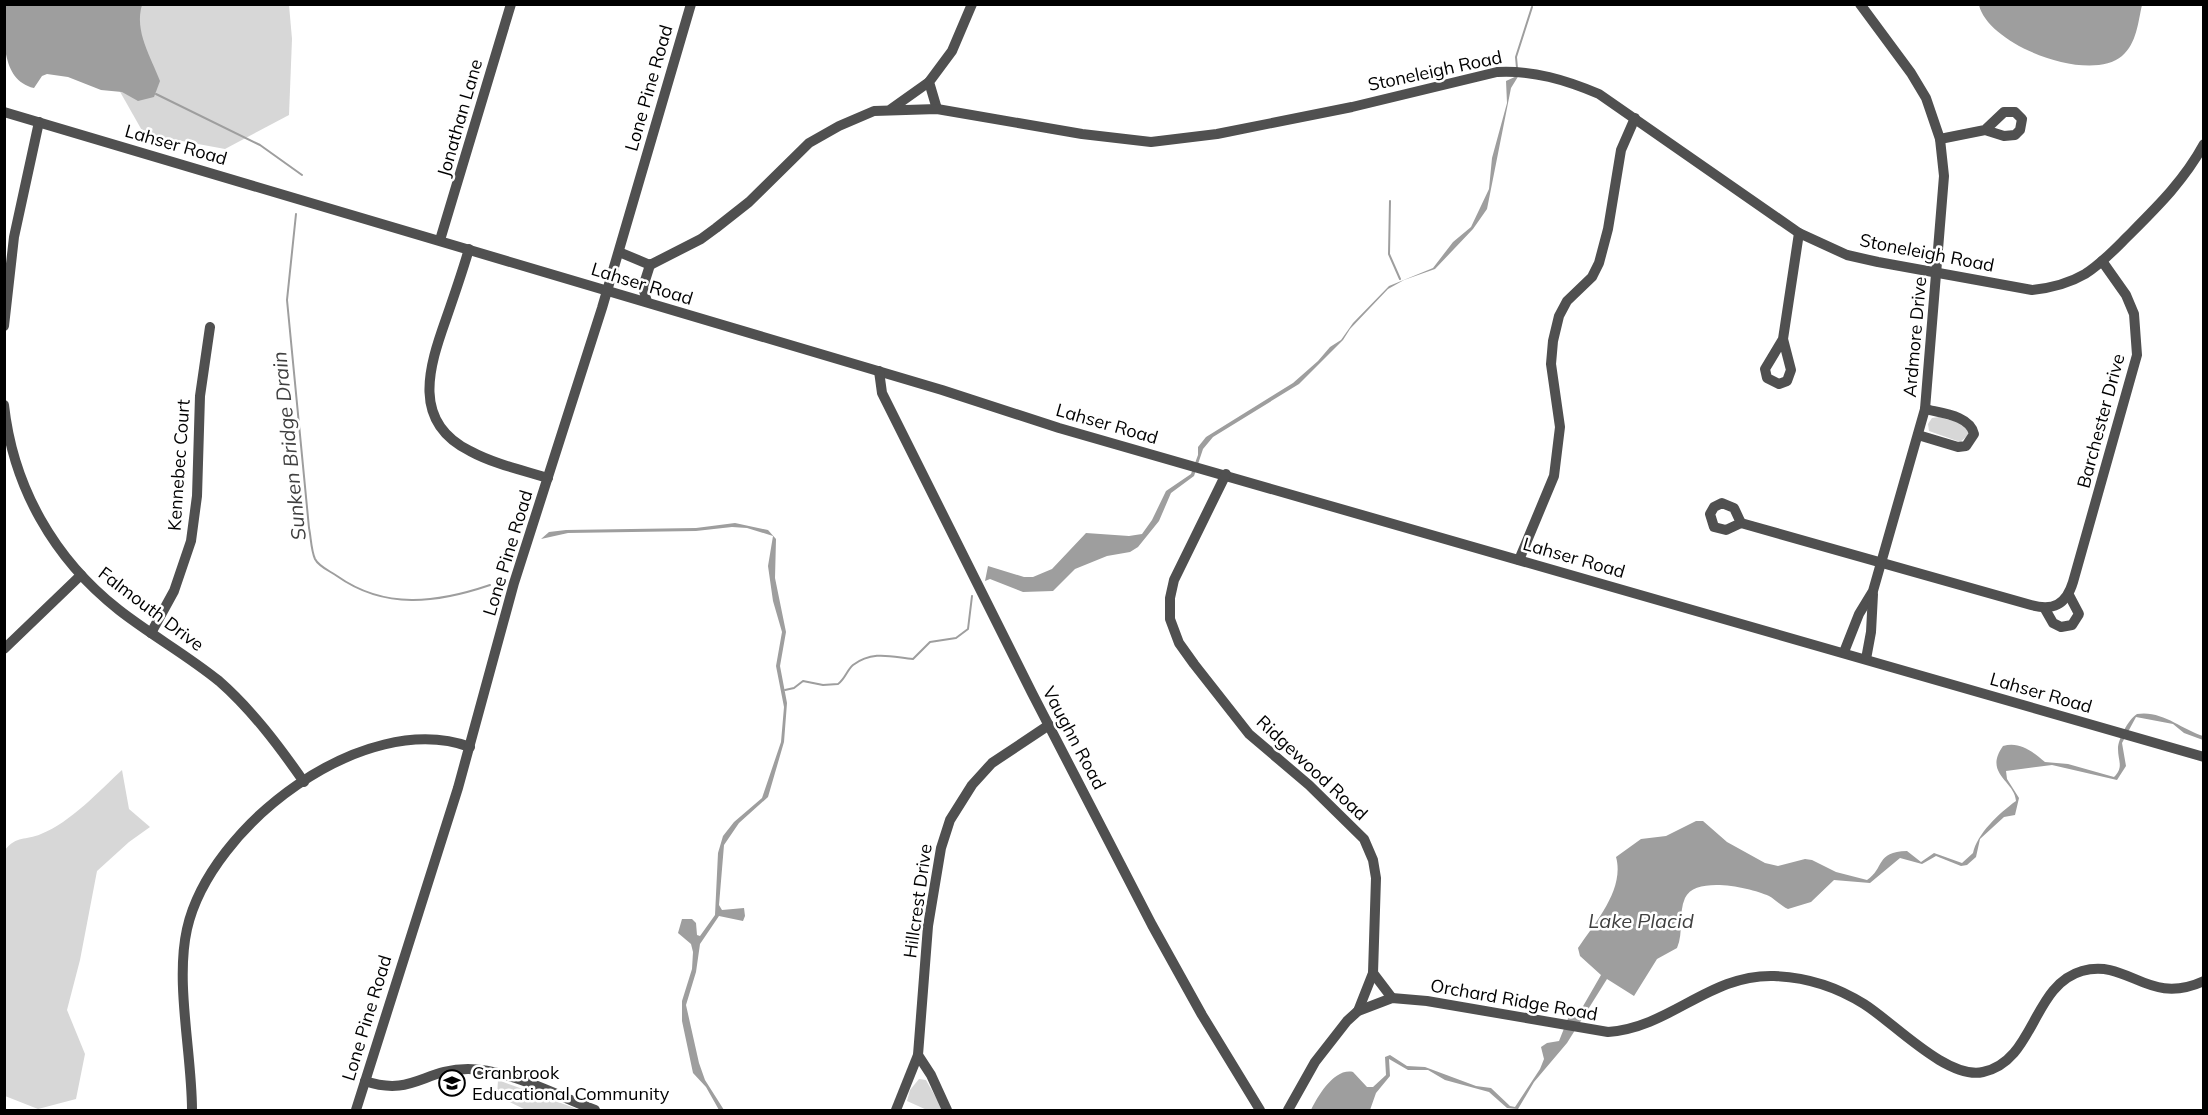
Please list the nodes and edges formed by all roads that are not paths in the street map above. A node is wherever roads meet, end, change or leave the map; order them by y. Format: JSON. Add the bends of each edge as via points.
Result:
{"nodes":[{"id":1,"x":511,"y":4,"type":"edge"},
{"id":2,"x":691,"y":4,"type":"edge"},
{"id":3,"x":972,"y":4,"type":"edge"},
{"id":4,"x":1860,"y":4,"type":"edge"},
{"id":5,"x":929,"y":82,"type":"junction"},
{"id":6,"x":891,"y":109,"type":"junction"},
{"id":7,"x":937,"y":109,"type":"junction"},
{"id":8,"x":4,"y":112,"type":"edge"},
{"id":9,"x":1635,"y":118,"type":"junction"},
{"id":10,"x":39,"y":122,"type":"junction"},
{"id":11,"x":1985,"y":130,"type":"dead end"},
{"id":12,"x":1940,"y":139,"type":"junction"},
{"id":13,"x":2204,"y":144,"type":"edge"},
{"id":14,"x":1799,"y":233,"type":"junction"},
{"id":15,"x":440,"y":240,"type":"junction"},
{"id":16,"x":469,"y":249,"type":"junction"},
{"id":17,"x":619,"y":252,"type":"junction"},
{"id":18,"x":2102,"y":261,"type":"junction"},
{"id":19,"x":650,"y":264,"type":"junction"},
{"id":20,"x":1937,"y":273,"type":"junction"},
{"id":21,"x":607,"y":291,"type":"junction"},
{"id":22,"x":646,"y":302,"type":"junction"},
{"id":23,"x":4,"y":326,"type":"edge"},
{"id":24,"x":210,"y":327,"type":"dead end"},
{"id":25,"x":1783,"y":339,"type":"dead end"},
{"id":26,"x":879,"y":371,"type":"junction"},
{"id":27,"x":4,"y":405,"type":"edge"},
{"id":28,"x":1924,"y":409,"type":"junction"},
{"id":29,"x":1918,"y":435,"type":"junction"},
{"id":30,"x":8,"y":451,"type":"edge"},
{"id":31,"x":1226,"y":474,"type":"junction"},
{"id":32,"x":548,"y":478,"type":"junction"},
{"id":33,"x":1741,"y":523,"type":"dead end"},
{"id":34,"x":1519,"y":560,"type":"junction"},
{"id":35,"x":1881,"y":562,"type":"junction"},
{"id":36,"x":81,"y":575,"type":"junction"},
{"id":37,"x":1873,"y":591,"type":"junction"},
{"id":38,"x":2069,"y":595,"type":"junction"},
{"id":39,"x":2045,"y":609,"type":"junction"},
{"id":40,"x":151,"y":633,"type":"junction"},
{"id":41,"x":4,"y":649,"type":"edge"},
{"id":42,"x":1844,"y":652,"type":"junction"},
{"id":43,"x":1866,"y":659,"type":"junction"},
{"id":44,"x":1048,"y":725,"type":"junction"},
{"id":45,"x":470,"y":747,"type":"junction"},
{"id":46,"x":2204,"y":757,"type":"edge"},
{"id":47,"x":304,"y":782,"type":"junction"},
{"id":48,"x":1373,"y":974,"type":"junction"},
{"id":49,"x":2204,"y":981,"type":"edge"},
{"id":50,"x":1392,"y":998,"type":"junction"},
{"id":51,"x":1358,"y":1011,"type":"junction"},
{"id":52,"x":918,"y":1055,"type":"junction"},
{"id":53,"x":365,"y":1081,"type":"junction"},
{"id":54,"x":192,"y":1110,"type":"edge"},
{"id":55,"x":356,"y":1110,"type":"edge"},
{"id":56,"x":595,"y":1110,"type":"edge"},
{"id":57,"x":891,"y":1110,"type":"edge"},
{"id":58,"x":896,"y":1110,"type":"edge"},
{"id":59,"x":903,"y":1110,"type":"edge"},
{"id":60,"x":947,"y":1110,"type":"edge"},
{"id":61,"x":1260,"y":1110,"type":"edge"},
{"id":62,"x":1288,"y":1110,"type":"edge"}],
"edges":[{"from":1,"to":15,"type":"street","name":"Jonathan Lane"},
{"from":2,"to":17,"type":"street","name":"Lone Pine Road"},
{"from":3,"to":5,"type":"street","via":[[952,51]]},
{"from":4,"to":12,"type":"street","name":"Ardmore Drive","via":[[1911,73],[1932,112]]},
{"from":5,"to":6,"type":"street"},
{"from":5,"to":7,"type":"street"},
{"from":6,"to":7,"type":"street","name":"Stoneleigh Road"},
{"from":6,"to":19,"type":"street","name":"Stoneleigh Road","via":[[856,118],[809,143],[749,202],[708,234]]},
{"from":7,"to":9,"type":"street","name":"Stoneleigh Road","via":[[1082,134],[1160,141],[1217,134],[1497,72],[1519,71],[1578,85]]},
{"from":8,"to":10,"type":"street","name":"Lahser Road"},
{"from":9,"to":14,"type":"street","name":"Stoneleigh Road"},
{"from":9,"to":34,"type":"street","via":[[1621,150],[1599,263],[1559,316],[1551,364],[1560,427],[1555,466],[1547,496]]},
{"from":10,"to":15,"type":"street","name":"Lahser Road"},
{"from":10,"to":23,"type":"street","via":[[14,237]]},
{"from":11,"to":12,"type":"street"},
{"from":12,"to":20,"type":"street","name":"Ardmore Drive","via":[[1945,192]]},
{"from":13,"to":18,"type":"street","name":"Stoneleigh Road","via":[[2164,201]]},
{"from":14,"to":20,"type":"street","name":"Stoneleigh Road","via":[[1847,255]]},
{"from":14,"to":25,"type":"street"},
{"from":15,"to":16,"type":"street","name":"Lahser Road"},
{"from":16,"to":21,"type":"street","name":"Lahser Road"},
{"from":16,"to":32,"type":"street","via":[[431,360],[428,382],[432,409],[459,445]]},
{"from":17,"to":19,"type":"street"},
{"from":17,"to":21,"type":"street","name":"Lone Pine Road"},
{"from":18,"to":20,"type":"street","name":"Stoneleigh Road","via":[[2072,281],[2032,290]]},
{"from":18,"to":38,"type":"street","name":"Barchester Drive","via":[[2134,314],[2137,355]]},
{"from":19,"to":22,"type":"street","via":[[643,287]]},
{"from":20,"to":28,"type":"street","name":"Ardmore Drive"},
{"from":21,"to":22,"type":"street","name":"Lahser Road"},
{"from":21,"to":32,"type":"street","name":"Lone Pine Road"},
{"from":22,"to":26,"type":"street","name":"Lahser Road"},
{"from":24,"to":40,"type":"street","name":"Kennebec Court","via":[[200,396],[192,534],[182,572]]},
{"from":26,"to":31,"type":"street","name":"Lahser Road","via":[[1059,428]]},
{"from":26,"to":44,"type":"street","name":"Vaughn Road","via":[[882,393]]},
{"from":27,"to":30,"type":"street","name":"Falmouth Drive"},
{"from":28,"to":29,"type":"street","name":"Ardmore Drive"},
{"from":28,"to":29,"type":"street","name":"Ardmore Drive","via":[[1969,423],[1974,434],[1966,446],[1958,447]]},
{"from":29,"to":35,"type":"street","name":"Ardmore Drive"},
{"from":30,"to":36,"type":"street","name":"Falmouth Drive","via":[[39,519]]},
{"from":31,"to":34,"type":"street","name":"Lahser Road"},
{"from":31,"to":48,"type":"street","name":"Ridgewood Road","via":[[1174,580],[1170,598],[1172,627],[1194,664],[1249,734],[1364,839],[1376,878]]},
{"from":32,"to":45,"type":"street","name":"Lone Pine Road","via":[[514,583]]},
{"from":33,"to":35,"type":"street","name":"Barchester Drive"},
{"from":34,"to":42,"type":"street","name":"Lahser Road"},
{"from":35,"to":37,"type":"street","name":"Ardmore Drive"},
{"from":35,"to":39,"type":"street","name":"Barchester Drive"},
{"from":36,"to":40,"type":"street","name":"Falmouth Drive"},
{"from":36,"to":41,"type":"street"},
{"from":37,"to":42,"type":"street","name":"Ardmore Drive"},
{"from":37,"to":43,"type":"street","name":"Ardmore Drive","via":[[1872,632]]},
{"from":38,"to":39,"type":"street","via":[[2059,605]]},
{"from":38,"to":39,"type":"street","name":"Barchester Drive","via":[[2079,614],[2072,625],[2061,627],[2053,623]]},
{"from":40,"to":47,"type":"street","name":"Falmouth Drive","via":[[243,703]]},
{"from":42,"to":43,"type":"street","name":"Lahser Road"},
{"from":43,"to":46,"type":"street","name":"Lahser Road"},
{"from":44,"to":52,"type":"street","name":"Hillcrest Drive","via":[[981,774],[964,795],[947,828],[928,926]]},
{"from":44,"to":61,"type":"street","name":"Vaughn Road","via":[[1186,986]]},
{"from":45,"to":47,"type":"street","via":[[439,739],[388,742],[344,758]]},
{"from":45,"to":53,"type":"street","name":"Lone Pine Road"},
{"from":47,"to":54,"type":"street","via":[[255,820],[226,850],[202,886],[192,913],[183,972]]},
{"from":48,"to":50,"type":"street"},
{"from":48,"to":51,"type":"street","name":"Ridgewood Road"},
{"from":49,"to":50,"type":"street","name":"Orchard Ridge Road","via":[[2165,990],[2110,970],[2079,972],[2058,985],[2007,1059],[1994,1069],[1978,1073],[1962,1071],[1942,1061],[1847,994],[1785,977],[1735,981],[1660,1019],[1630,1029],[1599,1032]]},
{"from":50,"to":51,"type":"street","name":"Orchard Ridge Road"},
{"from":51,"to":62,"type":"street","name":"Orchard Ridge Road","via":[[1315,1062]]},
{"from":52,"to":58,"type":"street","name":"Hillcrest Drive"},
{"from":52,"to":60,"type":"street"},
{"from":53,"to":55,"type":"street","name":"Lone Pine Road"},
{"from":53,"to":56,"type":"street","via":[[397,1088],[443,1072],[475,1069],[509,1077]]},
{"from":57,"to":58,"type":"street"},
{"from":58,"to":59,"type":"street"}]}
